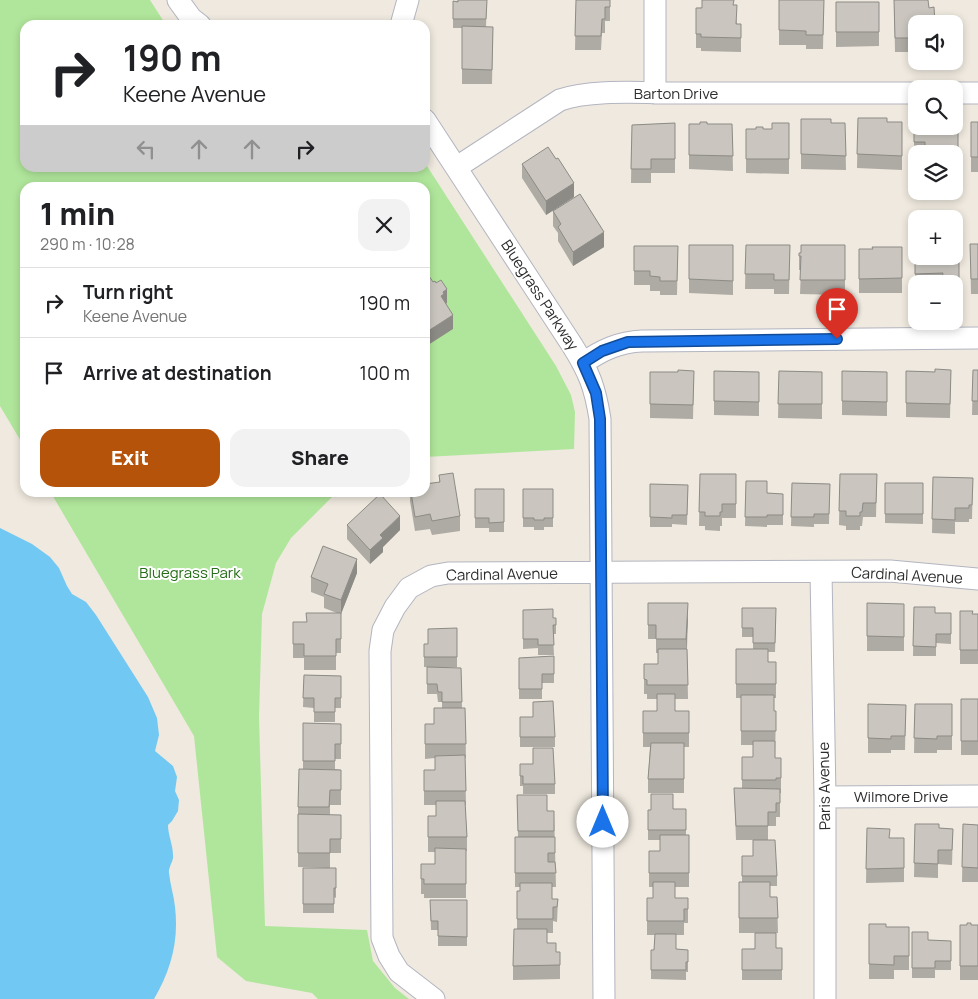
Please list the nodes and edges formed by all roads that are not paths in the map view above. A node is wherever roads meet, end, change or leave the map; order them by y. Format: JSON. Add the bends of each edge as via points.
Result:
{"nodes":[{"id":1,"x":178,"y":0,"type":"edge"},
{"id":2,"x":408,"y":0,"type":"edge"},
{"id":3,"x":655,"y":0,"type":"edge"},
{"id":4,"x":193,"y":20,"type":"edge"},
{"id":5,"x":402,"y":20,"type":"edge"},
{"id":6,"x":655,"y":93,"type":"junction"},
{"id":7,"x":908,"y":93,"type":"edge"},
{"id":8,"x":963,"y":93,"type":"edge"},
{"id":9,"x":978,"y":93,"type":"edge"},
{"id":10,"x":430,"y":127,"type":"edge"},
{"id":11,"x":457,"y":167,"type":"junction"},
{"id":12,"x":978,"y":338,"type":"edge"},
{"id":13,"x":583,"y":363,"type":"junction"},
{"id":14,"x":600,"y":572,"type":"junction"},
{"id":15,"x":821,"y":572,"type":"junction"},
{"id":16,"x":978,"y":579,"type":"edge"},
{"id":17,"x":978,"y":796,"type":"edge"},
{"id":18,"x":825,"y":797,"type":"junction"},
{"id":19,"x":434,"y":999,"type":"edge"},
{"id":20,"x":604,"y":999,"type":"edge"},
{"id":21,"x":825,"y":999,"type":"edge"}],
"edges":[{"from":1,"to":4,"type":"street"},
{"from":2,"to":5,"type":"street"},
{"from":3,"to":6,"type":"street"},
{"from":6,"to":7,"type":"street","name":"Barton Drive"},
{"from":6,"to":11,"type":"street","name":"Barton Drive","via":[[588,94],[560,100]]},
{"from":8,"to":9,"type":"street"},
{"from":10,"to":11,"type":"street","name":"Bluegrass Parkway"},
{"from":11,"to":13,"type":"street","name":"Bluegrass Parkway"},
{"from":12,"to":13,"type":"street","via":[[642,341],[613,346]]},
{"from":13,"to":14,"type":"street","name":"Bluegrass Parkway","via":[[596,393],[600,419]]},
{"from":14,"to":15,"type":"street","name":"Cardinal Avenue"},
{"from":14,"to":19,"type":"street","name":"Cardinal Avenue","via":[[448,573],[431,576],[409,588],[394,607],[384,630],[380,650],[382,938],[399,972]]},
{"from":14,"to":20,"type":"street","name":"Bluegrass Parkway"},
{"from":15,"to":16,"type":"street","name":"Cardinal Avenue","via":[[890,571]]},
{"from":15,"to":18,"type":"street","name":"Paris Avenue"},
{"from":17,"to":18,"type":"street","name":"Wilmore Drive"},
{"from":18,"to":21,"type":"street","name":"Paris Avenue"}]}
